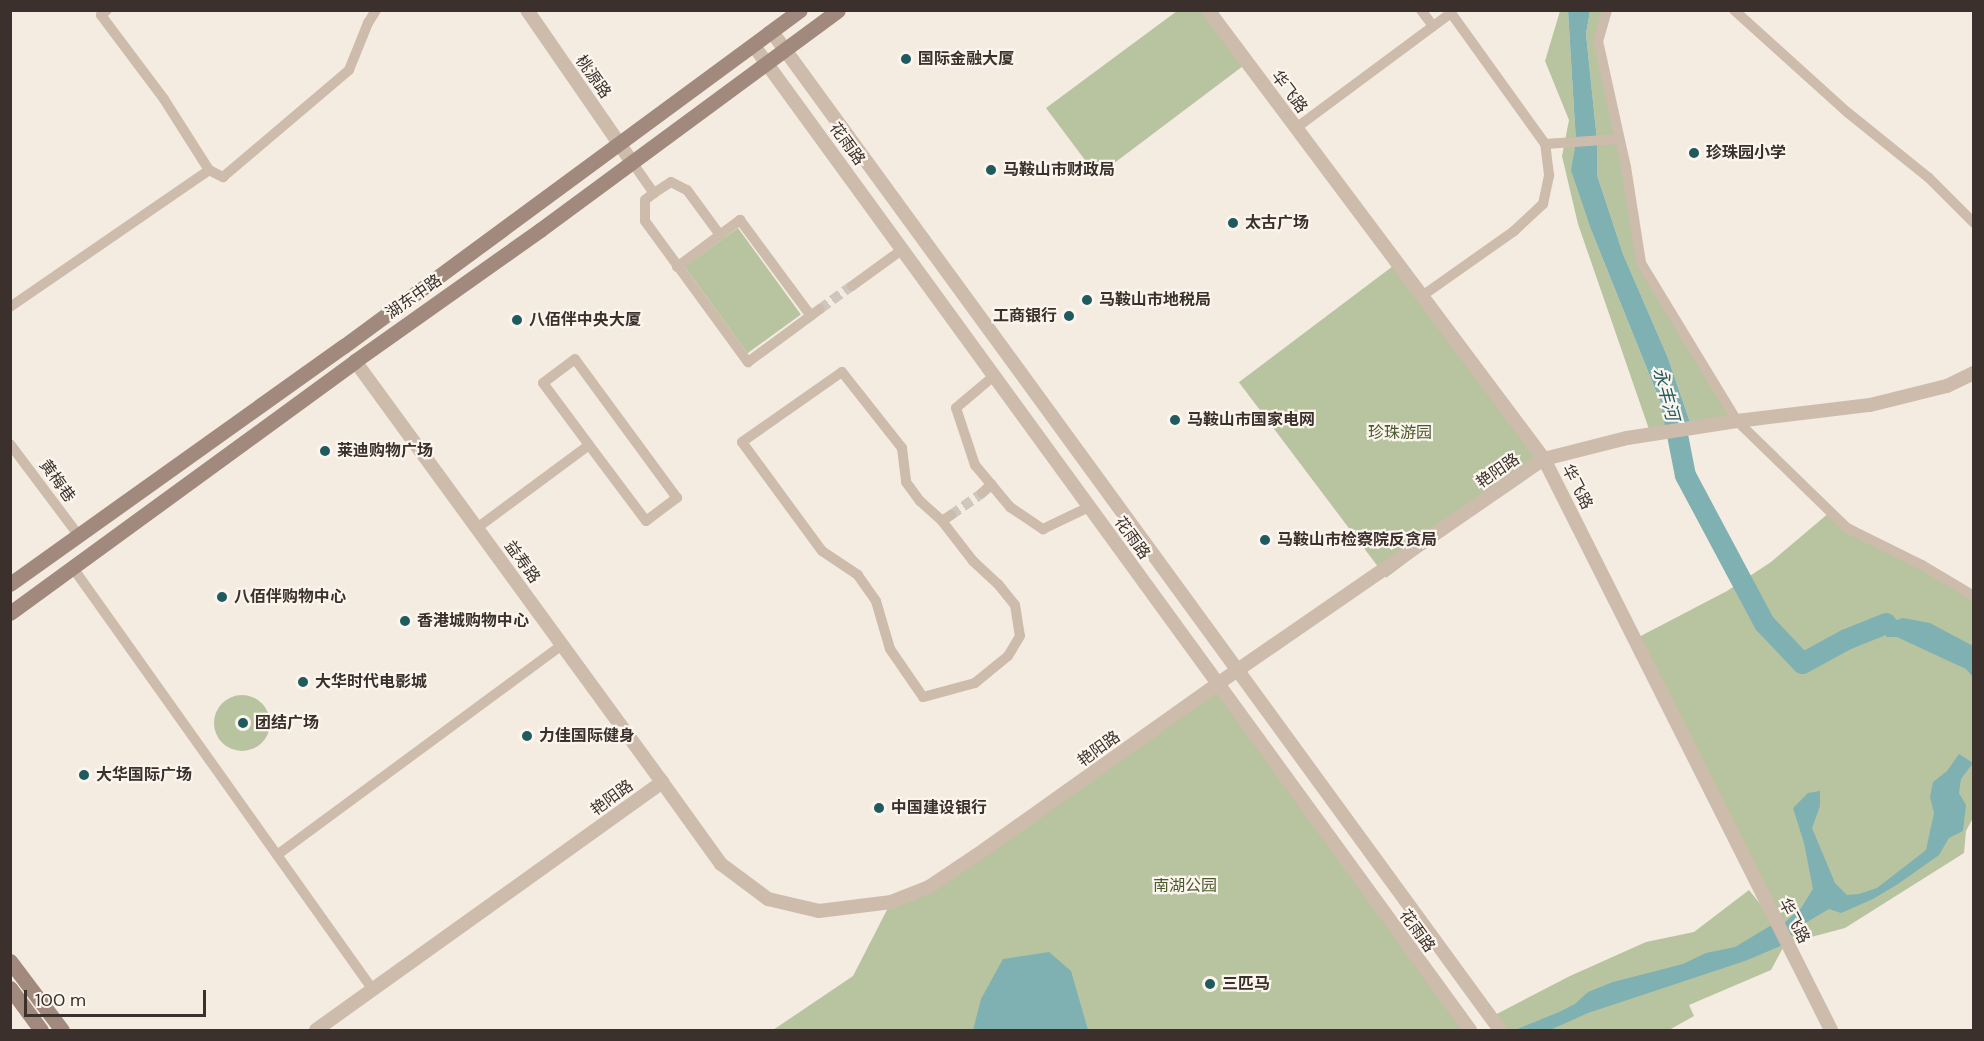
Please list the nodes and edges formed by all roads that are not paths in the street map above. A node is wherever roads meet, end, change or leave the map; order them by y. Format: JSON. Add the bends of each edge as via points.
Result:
{"nodes":[{"id":1,"x":376,"y":10,"type":"edge"},
{"id":2,"x":527,"y":10,"type":"edge"},
{"id":3,"x":800,"y":10,"type":"edge"},
{"id":4,"x":838,"y":10,"type":"edge"},
{"id":5,"x":1208,"y":10,"type":"edge"},
{"id":6,"x":1421,"y":10,"type":"edge"},
{"id":7,"x":1607,"y":10,"type":"edge"},
{"id":8,"x":1734,"y":10,"type":"edge"},
{"id":9,"x":102,"y":12,"type":"edge"},
{"id":10,"x":1450,"y":12,"type":"edge"},
{"id":11,"x":1433,"y":26,"type":"junction"},
{"id":12,"x":772,"y":32,"type":"junction"},
{"id":13,"x":754,"y":46,"type":"junction"},
{"id":14,"x":785,"y":51,"type":"junction"},
{"id":15,"x":768,"y":64,"type":"junction"},
{"id":16,"x":1296,"y":128,"type":"junction"},
{"id":17,"x":1619,"y":139,"type":"junction"},
{"id":18,"x":619,"y":144,"type":"junction"},
{"id":19,"x":1545,"y":144,"type":"junction"},
{"id":20,"x":632,"y":162,"type":"junction"},
{"id":21,"x":208,"y":170,"type":"junction"},
{"id":22,"x":654,"y":193,"type":"junction"},
{"id":23,"x":1974,"y":223,"type":"edge"},
{"id":24,"x":720,"y":235,"type":"junction"},
{"id":25,"x":903,"y":249,"type":"junction"},
{"id":26,"x":677,"y":267,"type":"junction"},
{"id":27,"x":852,"y":286,"type":"tunnel mouth"},
{"id":28,"x":1422,"y":296,"type":"junction"},
{"id":29,"x":10,"y":307,"type":"edge"},
{"id":30,"x":820,"y":309,"type":"tunnel mouth"},
{"id":31,"x":811,"y":316,"type":"junction"},
{"id":32,"x":355,"y":362,"type":"junction"},
{"id":33,"x":1974,"y":373,"type":"edge"},
{"id":34,"x":995,"y":375,"type":"junction"},
{"id":35,"x":1737,"y":421,"type":"junction"},
{"id":36,"x":10,"y":444,"type":"edge"},
{"id":37,"x":589,"y":445,"type":"junction"},
{"id":38,"x":1544,"y":459,"type":"junction"},
{"id":39,"x":992,"y":484,"type":"junction"},
{"id":40,"x":982,"y":493,"type":"tunnel mouth"},
{"id":41,"x":1089,"y":507,"type":"junction"},
{"id":42,"x":946,"y":518,"type":"joint"},
{"id":43,"x":477,"y":528,"type":"junction"},
{"id":44,"x":79,"y":536,"type":"junction"},
{"id":45,"x":73,"y":568,"type":"junction"},
{"id":46,"x":10,"y":584,"type":"edge"},
{"id":47,"x":1974,"y":596,"type":"edge"},
{"id":48,"x":10,"y":613,"type":"edge"},
{"id":49,"x":562,"y":645,"type":"junction"},
{"id":50,"x":1237,"y":670,"type":"junction"},
{"id":51,"x":1216,"y":685,"type":"junction"},
{"id":52,"x":662,"y":782,"type":"junction"},
{"id":53,"x":277,"y":855,"type":"junction"},
{"id":54,"x":10,"y":961,"type":"edge"},
{"id":55,"x":10,"y":988,"type":"edge"},
{"id":56,"x":373,"y":990,"type":"junction"},
{"id":57,"x":41,"y":1030,"type":"edge"},
{"id":58,"x":62,"y":1030,"type":"edge"},
{"id":59,"x":316,"y":1030,"type":"edge"},
{"id":60,"x":1470,"y":1030,"type":"edge"},
{"id":61,"x":1500,"y":1030,"type":"edge"},
{"id":62,"x":1831,"y":1030,"type":"edge"}],
"edges":[{"from":1,"to":21,"type":"street","via":[[350,70],[223,177]]},
{"from":2,"to":18,"type":"street","name":"桃源路"},
{"from":3,"to":12,"type":"main road","name":"湖东中路"},
{"from":4,"to":14,"type":"main road","name":"湖东中路"},
{"from":5,"to":16,"type":"street","name":"华飞路"},
{"from":6,"to":11,"type":"street"},
{"from":7,"to":17,"type":"street","via":[[1598,40]]},
{"from":8,"to":23,"type":"street","via":[[1847,112],[1929,178]]},
{"from":9,"to":21,"type":"street","via":[[164,99]]},
{"from":10,"to":11,"type":"street"},
{"from":10,"to":19,"type":"street"},
{"from":11,"to":16,"type":"street"},
{"from":12,"to":13,"type":"main road","name":"湖东中路"},
{"from":12,"to":14,"type":"street"},
{"from":13,"to":15,"type":"street","name":"花雨路"},
{"from":13,"to":18,"type":"main road","name":"湖东中路"},
{"from":14,"to":15,"type":"main road","name":"湖东中路"},
{"from":14,"to":50,"type":"street"},
{"from":15,"to":20,"type":"main road","name":"湖东中路"},
{"from":15,"to":25,"type":"street","name":"花雨路"},
{"from":16,"to":28,"type":"street","name":"华飞路"},
{"from":17,"to":19,"type":"street"},
{"from":17,"to":35,"type":"street","via":[[1641,263]]},
{"from":18,"to":20,"type":"street","name":"桃源路"},
{"from":18,"to":44,"type":"main road","name":"湖东中路"},
{"from":19,"to":28,"type":"street","via":[[1549,175],[1543,204],[1514,231]]},
{"from":20,"to":22,"type":"street"},
{"from":20,"to":32,"type":"main road","name":"湖东中路"},
{"from":21,"to":29,"type":"street"},
{"from":22,"to":24,"type":"street","via":[[671,182],[687,190]]},
{"from":22,"to":26,"type":"street","via":[[645,200],[645,221]]},
{"from":24,"to":26,"type":"street"},
{"from":24,"to":31,"type":"street","via":[[740,220]]},
{"from":25,"to":27,"type":"street"},
{"from":25,"to":34,"type":"street","name":"花雨路"},
{"from":26,"to":31,"type":"street","via":[[748,362]]},
{"from":28,"to":38,"type":"street","name":"华飞路"},
{"from":30,"to":31,"type":"street"},
{"from":32,"to":43,"type":"street","name":"益寿路"},
{"from":32,"to":45,"type":"main road","name":"湖东中路"},
{"from":33,"to":35,"type":"street","name":"艳阳路","via":[[1947,386],[1870,405]]},
{"from":34,"to":39,"type":"street","via":[[956,408],[975,465]]},
{"from":34,"to":41,"type":"street","name":"花雨路"},
{"from":35,"to":38,"type":"street","name":"艳阳路","via":[[1627,438]]},
{"from":35,"to":47,"type":"street","via":[[1847,528]]},
{"from":36,"to":44,"type":"street","name":"黄梅巷"},
{"from":37,"to":37,"type":"street","via":[[646,521],[677,498],[575,359],[543,383]]},
{"from":37,"to":43,"type":"street"},
{"from":38,"to":50,"type":"street","name":"艳阳路"},
{"from":38,"to":62,"type":"street","name":"华飞路"},
{"from":39,"to":40,"type":"street"},
{"from":39,"to":41,"type":"street","via":[[1010,507],[1042,529]]},
{"from":41,"to":51,"type":"street","name":"花雨路"},
{"from":42,"to":42,"type":"street","via":[[920,501],[906,482],[902,448],[843,372],[742,442],[822,551],[858,575],[876,601],[890,649],[923,697],[975,683],[1008,656],[1020,636],[1015,605],[973,561]]},
{"from":43,"to":49,"type":"street","name":"益寿路"},
{"from":44,"to":46,"type":"main road","name":"湖东中路"},
{"from":45,"to":48,"type":"main road","name":"湖东中路"},
{"from":45,"to":53,"type":"street"},
{"from":49,"to":52,"type":"street","name":"益寿路"},
{"from":49,"to":53,"type":"street"},
{"from":50,"to":51,"type":"street","name":"艳阳路"},
{"from":50,"to":61,"type":"street"},
{"from":51,"to":52,"type":"street","name":"艳阳路","via":[[929,887],[891,902],[819,911],[768,899],[721,864]]},
{"from":51,"to":60,"type":"street","name":"花雨路"},
{"from":52,"to":56,"type":"street","name":"艳阳路"},
{"from":53,"to":56,"type":"street"},
{"from":54,"to":58,"type":"main road"},
{"from":55,"to":57,"type":"main road"},
{"from":56,"to":59,"type":"street","name":"艳阳路"}]}
